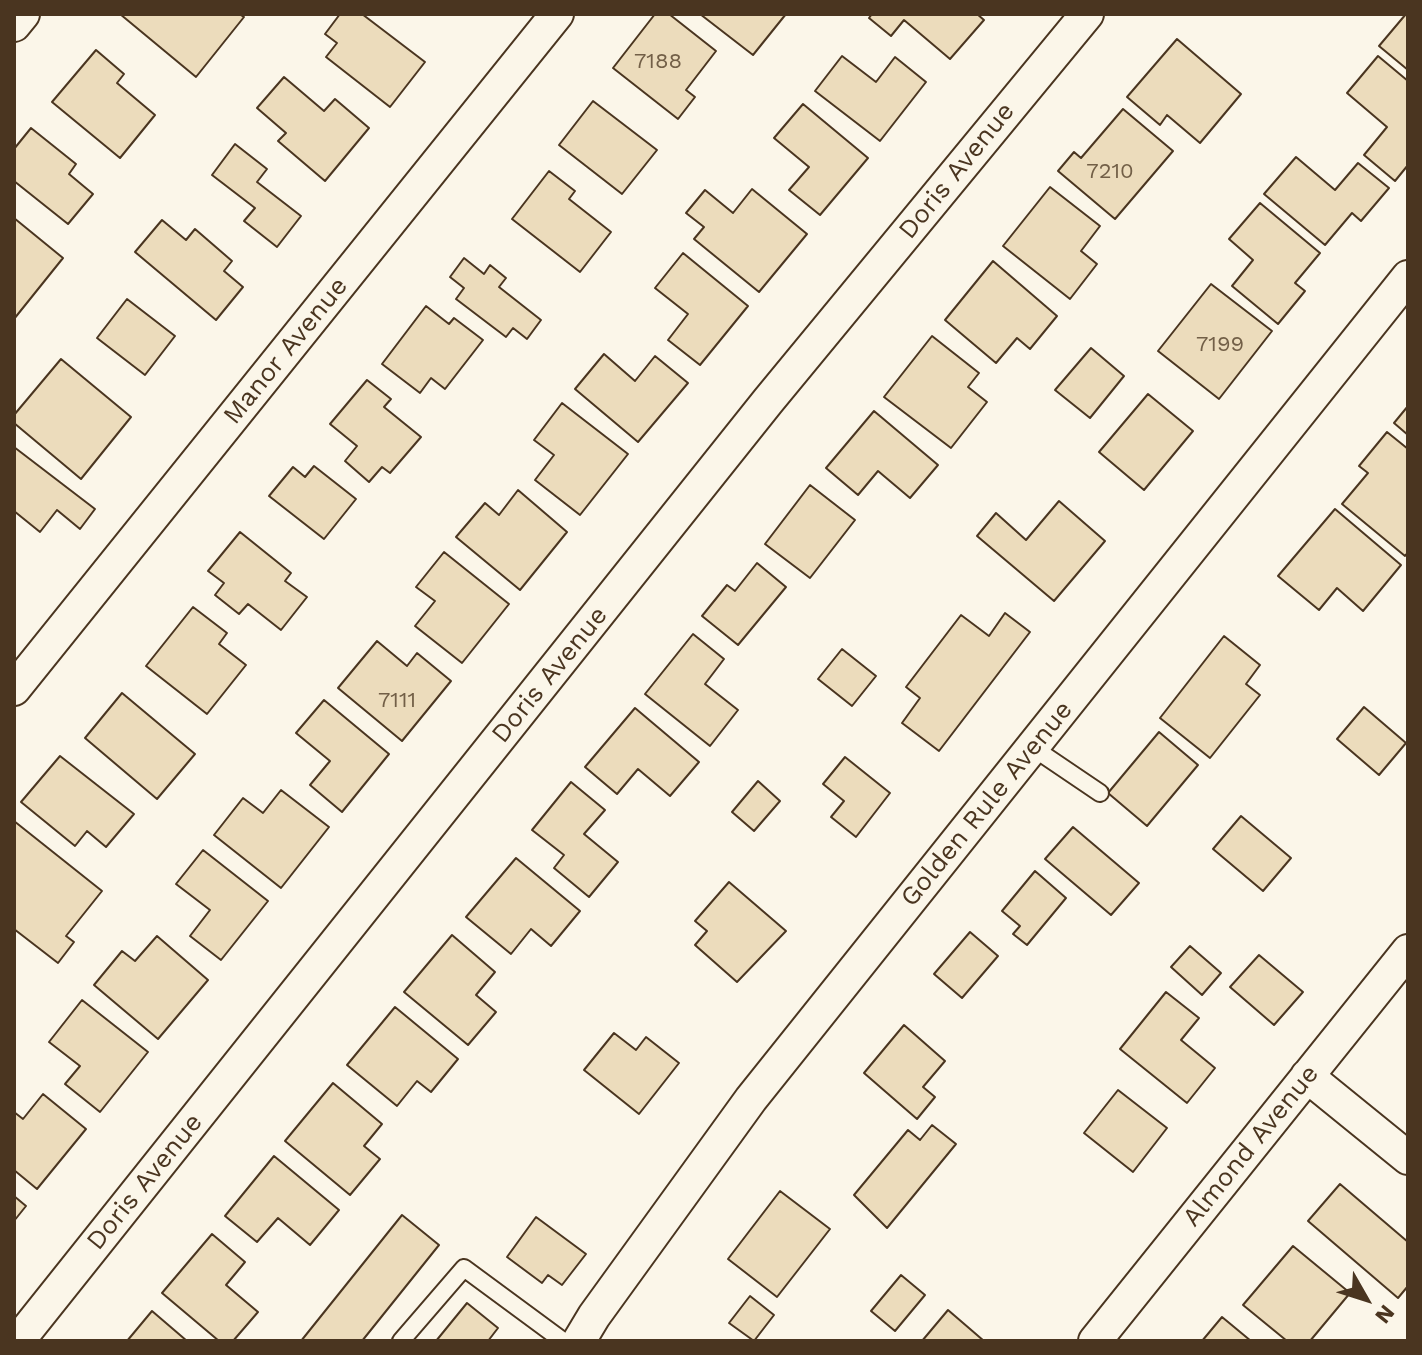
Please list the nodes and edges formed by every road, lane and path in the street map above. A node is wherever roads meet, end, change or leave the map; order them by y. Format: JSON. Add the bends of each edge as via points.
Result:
{"nodes":[{"id":1,"x":23,"y":14,"type":"edge"},
{"id":2,"x":557,"y":14,"type":"edge"},
{"id":3,"x":1087,"y":14,"type":"edge"},
{"id":4,"x":14,"y":25,"type":"edge"},
{"id":5,"x":1408,"y":277,"type":"edge"},
{"id":6,"x":14,"y":689,"type":"edge"},
{"id":7,"x":1032,"y":747,"type":"junction"},
{"id":8,"x":1100,"y":793,"type":"dead end"},
{"id":9,"x":1408,"y":951,"type":"edge"},
{"id":10,"x":1307,"y":1076,"type":"junction"},
{"id":11,"x":1408,"y":1158,"type":"edge"},
{"id":12,"x":18,"y":1341,"type":"edge"},
{"id":13,"x":401,"y":1341,"type":"edge"},
{"id":14,"x":563,"y":1341,"type":"edge"},
{"id":15,"x":579,"y":1341,"type":"edge"},
{"id":16,"x":1095,"y":1341,"type":"edge"}],
"edges":[{"from":1,"to":4,"type":"street"},
{"from":2,"to":6,"type":"street","name":"Manor Avenue"},
{"from":3,"to":12,"type":"street","name":"Doris Avenue","via":[[768,401]]},
{"from":5,"to":7,"type":"street","name":"Golden Rule Avenue"},
{"from":7,"to":8,"type":"lane"},
{"from":7,"to":15,"type":"street","name":"Golden Rule Avenue","via":[[751,1099]]},
{"from":9,"to":10,"type":"street","name":"Almond Avenue"},
{"from":10,"to":11,"type":"street"},
{"from":10,"to":16,"type":"street","name":"Almond Avenue"},
{"from":13,"to":14,"type":"lane","via":[[464,1268]]}]}
